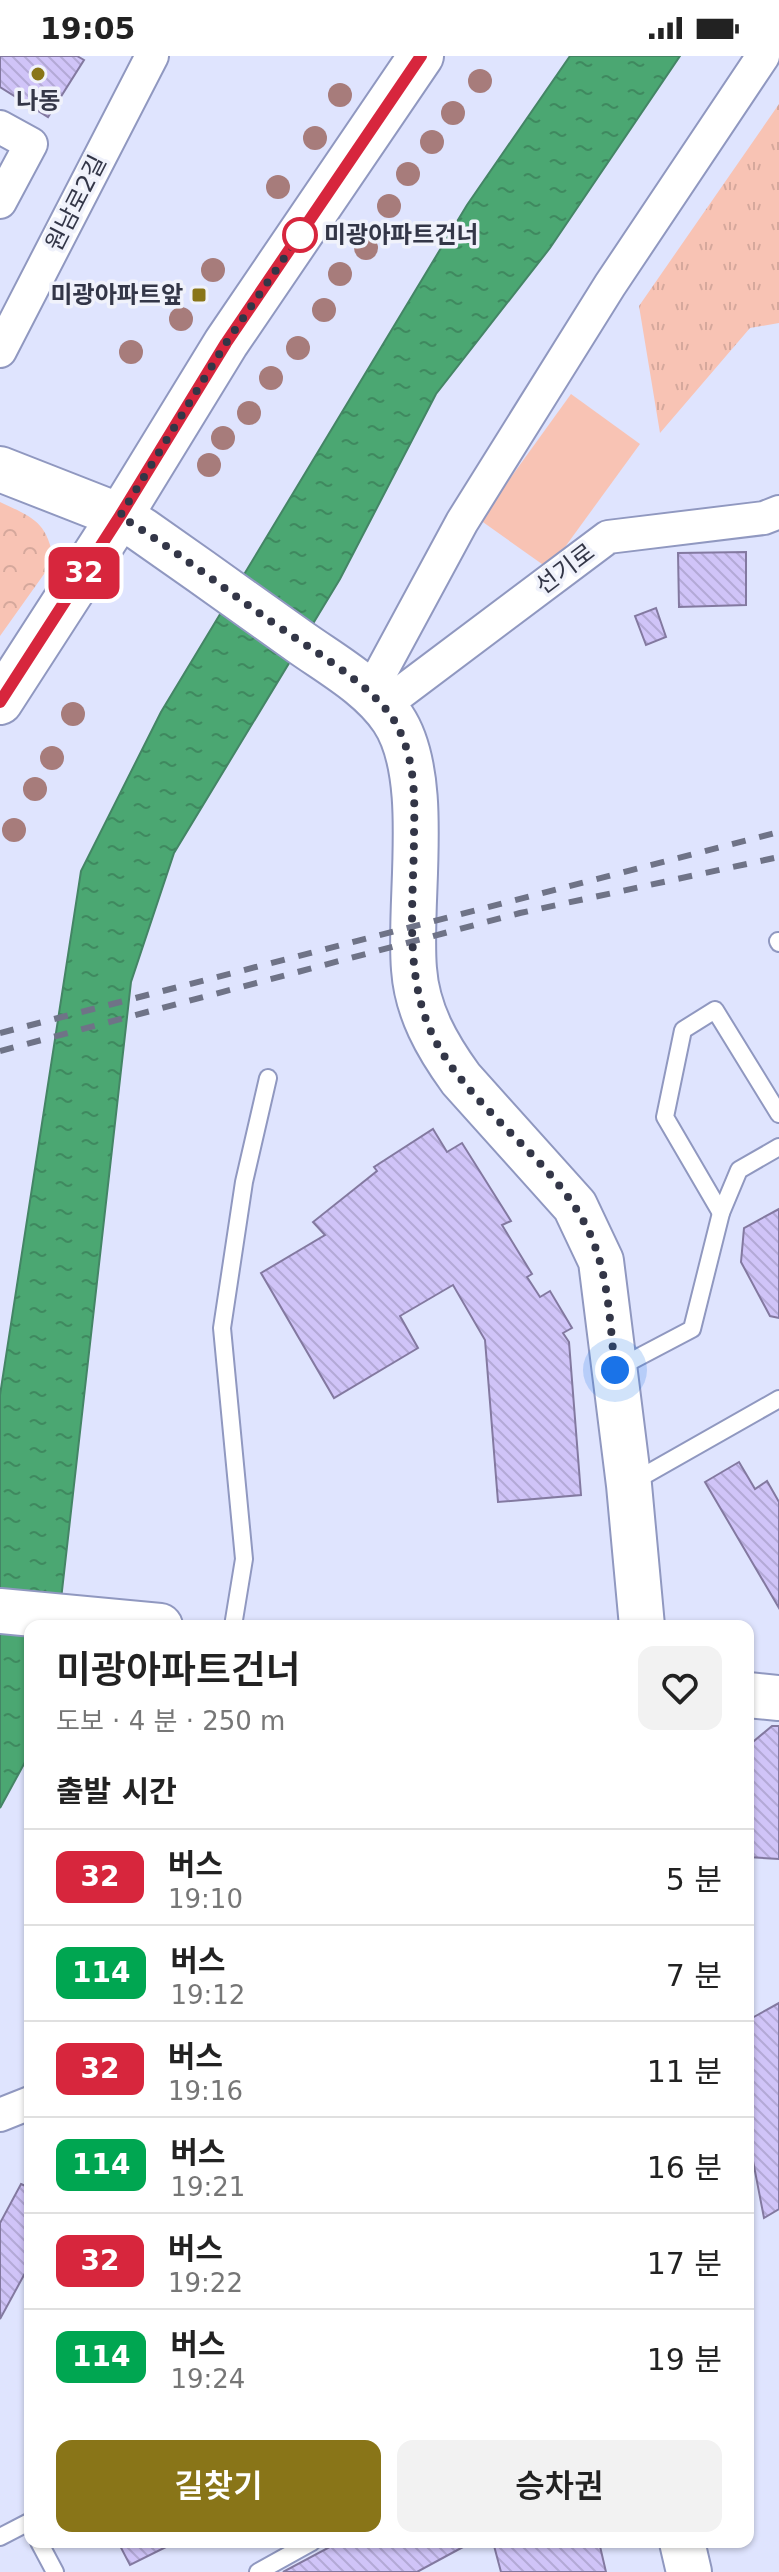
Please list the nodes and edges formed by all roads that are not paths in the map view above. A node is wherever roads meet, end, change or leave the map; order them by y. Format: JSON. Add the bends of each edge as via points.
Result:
{"nodes":[{"id":1,"x":152,"y":56,"type":"edge"},
{"id":2,"x":421,"y":56,"type":"edge"},
{"id":3,"x":763,"y":56,"type":"edge"},
{"id":4,"x":0,"y":127,"type":"edge"},
{"id":5,"x":0,"y":202,"type":"edge"},
{"id":6,"x":3,"y":336,"type":"edge"},
{"id":7,"x":0,"y":469,"type":"edge"},
{"id":8,"x":779,"y":512,"type":"edge"},
{"id":9,"x":131,"y":523,"type":"junction"},
{"id":10,"x":376,"y":700,"type":"junction"},
{"id":11,"x":0,"y":702,"type":"edge"},
{"id":12,"x":268,"y":1078,"type":"dead end"},
{"id":13,"x":779,"y":1114,"type":"edge"},
{"id":14,"x":779,"y":1147,"type":"edge"},
{"id":15,"x":721,"y":1213,"type":"junction"},
{"id":16,"x":615,"y":1370,"type":"junction"},
{"id":17,"x":779,"y":1399,"type":"edge"},
{"id":18,"x":629,"y":1485,"type":"junction"},
{"id":19,"x":0,"y":1611,"type":"edge"},
{"id":20,"x":96,"y":1620,"type":"edge"},
{"id":21,"x":234,"y":1620,"type":"edge"},
{"id":22,"x":641,"y":1620,"type":"edge"},
{"id":23,"x":754,"y":1696,"type":"edge"},
{"id":24,"x":779,"y":1698,"type":"edge"},
{"id":25,"x":24,"y":2105,"type":"edge"},
{"id":26,"x":0,"y":2115,"type":"edge"},
{"id":27,"x":24,"y":2525,"type":"edge"},
{"id":28,"x":0,"y":2537,"type":"edge"},
{"id":29,"x":42,"y":2548,"type":"edge"},
{"id":30,"x":301,"y":2548,"type":"edge"},
{"id":31,"x":683,"y":2548,"type":"edge"},
{"id":32,"x":55,"y":2572,"type":"edge"},
{"id":33,"x":258,"y":2572,"type":"edge"},
{"id":34,"x":689,"y":2572,"type":"edge"}],
"edges":[{"from":1,"to":6,"type":"street","name":"원남로2길"},
{"from":2,"to":9,"type":"street","via":[[226,343]]},
{"from":3,"to":10,"type":"street","via":[[610,285],[462,522]]},
{"from":4,"to":5,"type":"street","via":[[31,144]]},
{"from":7,"to":9,"type":"street"},
{"from":8,"to":10,"type":"street","name":"선기로","via":[[608,537]]},
{"from":9,"to":10,"type":"street"},
{"from":9,"to":11,"type":"street"},
{"from":10,"to":16,"type":"street","via":[[394,721],[407,750],[414,787],[414,970],[425,1018],[461,1079],[575,1206],[590,1233],[601,1261]]},
{"from":12,"to":21,"type":"lane","via":[[244,1182],[222,1328],[244,1559]]},
{"from":13,"to":15,"type":"lane","via":[[715,1010],[683,1030],[665,1117]]},
{"from":14,"to":15,"type":"lane","via":[[739,1170]]},
{"from":15,"to":16,"type":"lane","via":[[692,1329]]},
{"from":16,"to":18,"type":"street"},
{"from":17,"to":18,"type":"lane"},
{"from":18,"to":22,"type":"street"},
{"from":19,"to":20,"type":"street"},
{"from":23,"to":24,"type":"street"},
{"from":25,"to":26,"type":"street"},
{"from":27,"to":28,"type":"lane"},
{"from":29,"to":32,"type":"lane"},
{"from":30,"to":33,"type":"lane"},
{"from":31,"to":34,"type":"street"}]}
